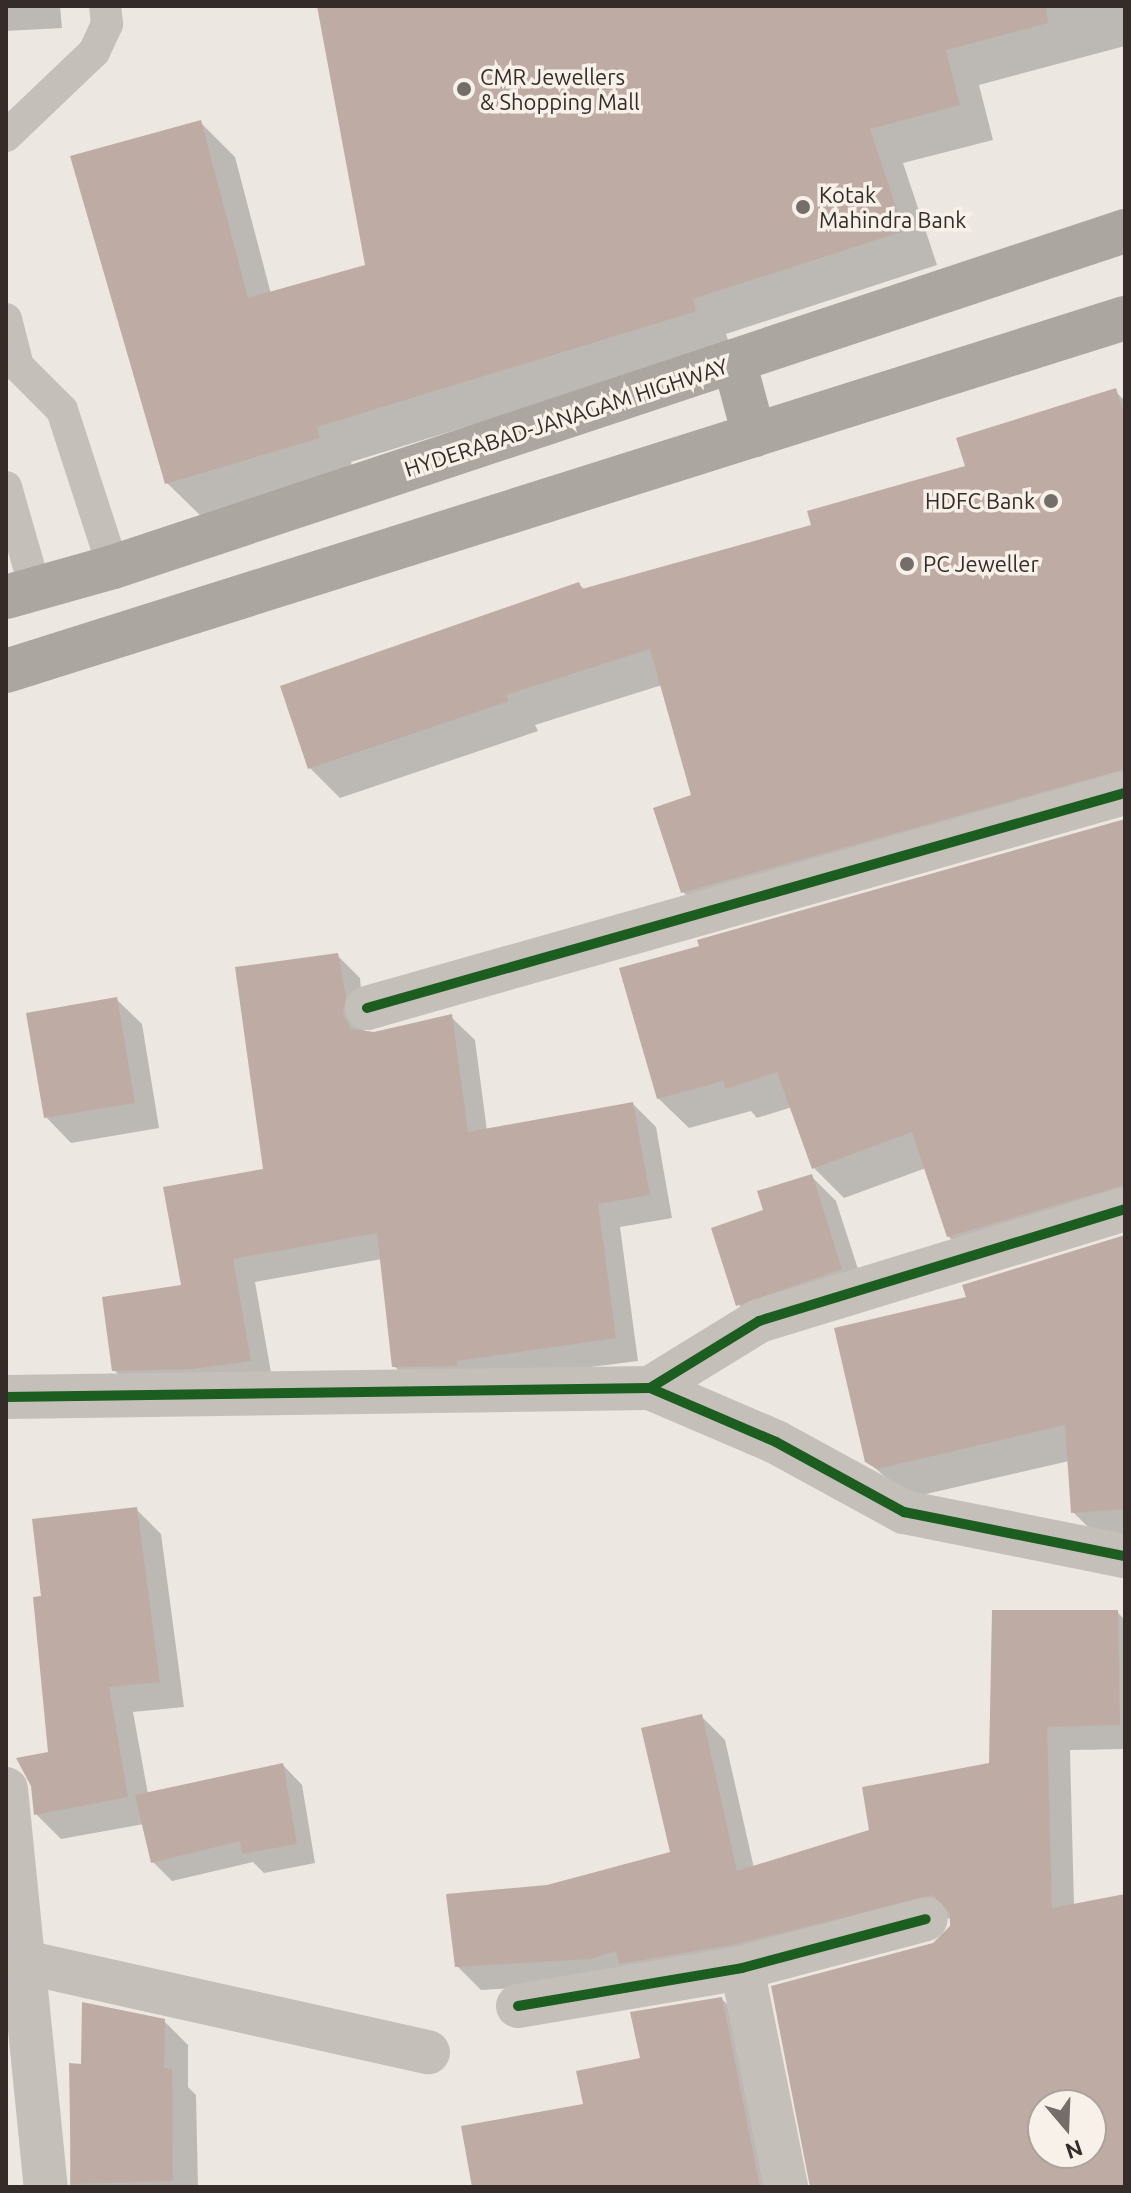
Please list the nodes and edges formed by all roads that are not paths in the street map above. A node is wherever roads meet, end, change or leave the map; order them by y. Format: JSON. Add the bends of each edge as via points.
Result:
{"nodes":[{"id":1,"x":105,"y":6,"type":"edge"},
{"id":2,"x":6,"y":136,"type":"edge"},
{"id":3,"x":1125,"y":231,"type":"edge"},
{"id":4,"x":1125,"y":318,"type":"edge"},
{"id":5,"x":6,"y":319,"type":"edge"},
{"id":6,"x":734,"y":361,"type":"junction"},
{"id":7,"x":12,"y":377,"type":"edge"},
{"id":8,"x":754,"y":435,"type":"junction"},
{"id":9,"x":6,"y":487,"type":"edge"},
{"id":10,"x":113,"y":567,"type":"junction"},
{"id":11,"x":21,"y":592,"type":"edge"},
{"id":12,"x":6,"y":671,"type":"edge"},
{"id":13,"x":1125,"y":793,"type":"edge"},
{"id":14,"x":367,"y":1008,"type":"dead end"},
{"id":15,"x":1125,"y":1209,"type":"edge"},
{"id":16,"x":650,"y":1388,"type":"junction"},
{"id":17,"x":6,"y":1397,"type":"edge"},
{"id":18,"x":1125,"y":1556,"type":"edge"},
{"id":19,"x":6,"y":1789,"type":"edge"},
{"id":20,"x":926,"y":1919,"type":"dead end"},
{"id":21,"x":24,"y":1962,"type":"junction"},
{"id":22,"x":742,"y":1968,"type":"junction"},
{"id":23,"x":518,"y":2006,"type":"dead end"},
{"id":24,"x":428,"y":2052,"type":"dead end"},
{"id":25,"x":46,"y":2187,"type":"edge"},
{"id":26,"x":786,"y":2187,"type":"edge"}],
"edges":[{"from":1,"to":2,"type":"lane","via":[[107,24],[94,52]]},
{"from":3,"to":6,"type":"highway","name":"HYDERABAD-JANAGAM HIGHWAY"},
{"from":4,"to":8,"type":"highway"},
{"from":5,"to":7,"type":"lane"},
{"from":6,"to":8,"type":"highway"},
{"from":6,"to":10,"type":"highway","name":"HYDERABAD-JANAGAM HIGHWAY"},
{"from":7,"to":10,"type":"lane","via":[[62,410]]},
{"from":8,"to":12,"type":"highway"},
{"from":9,"to":11,"type":"lane"},
{"from":10,"to":11,"type":"highway","name":"HYDERABAD-JANAGAM HIGHWAY"},
{"from":13,"to":14,"type":"street"},
{"from":15,"to":16,"type":"street","via":[[759,1321]]},
{"from":16,"to":17,"type":"street"},
{"from":16,"to":18,"type":"street","via":[[776,1442],[904,1512]]},
{"from":19,"to":21,"type":"street"},
{"from":20,"to":22,"type":"street"},
{"from":21,"to":24,"type":"street"},
{"from":21,"to":25,"type":"street"},
{"from":22,"to":23,"type":"street"},
{"from":22,"to":26,"type":"street"}]}
